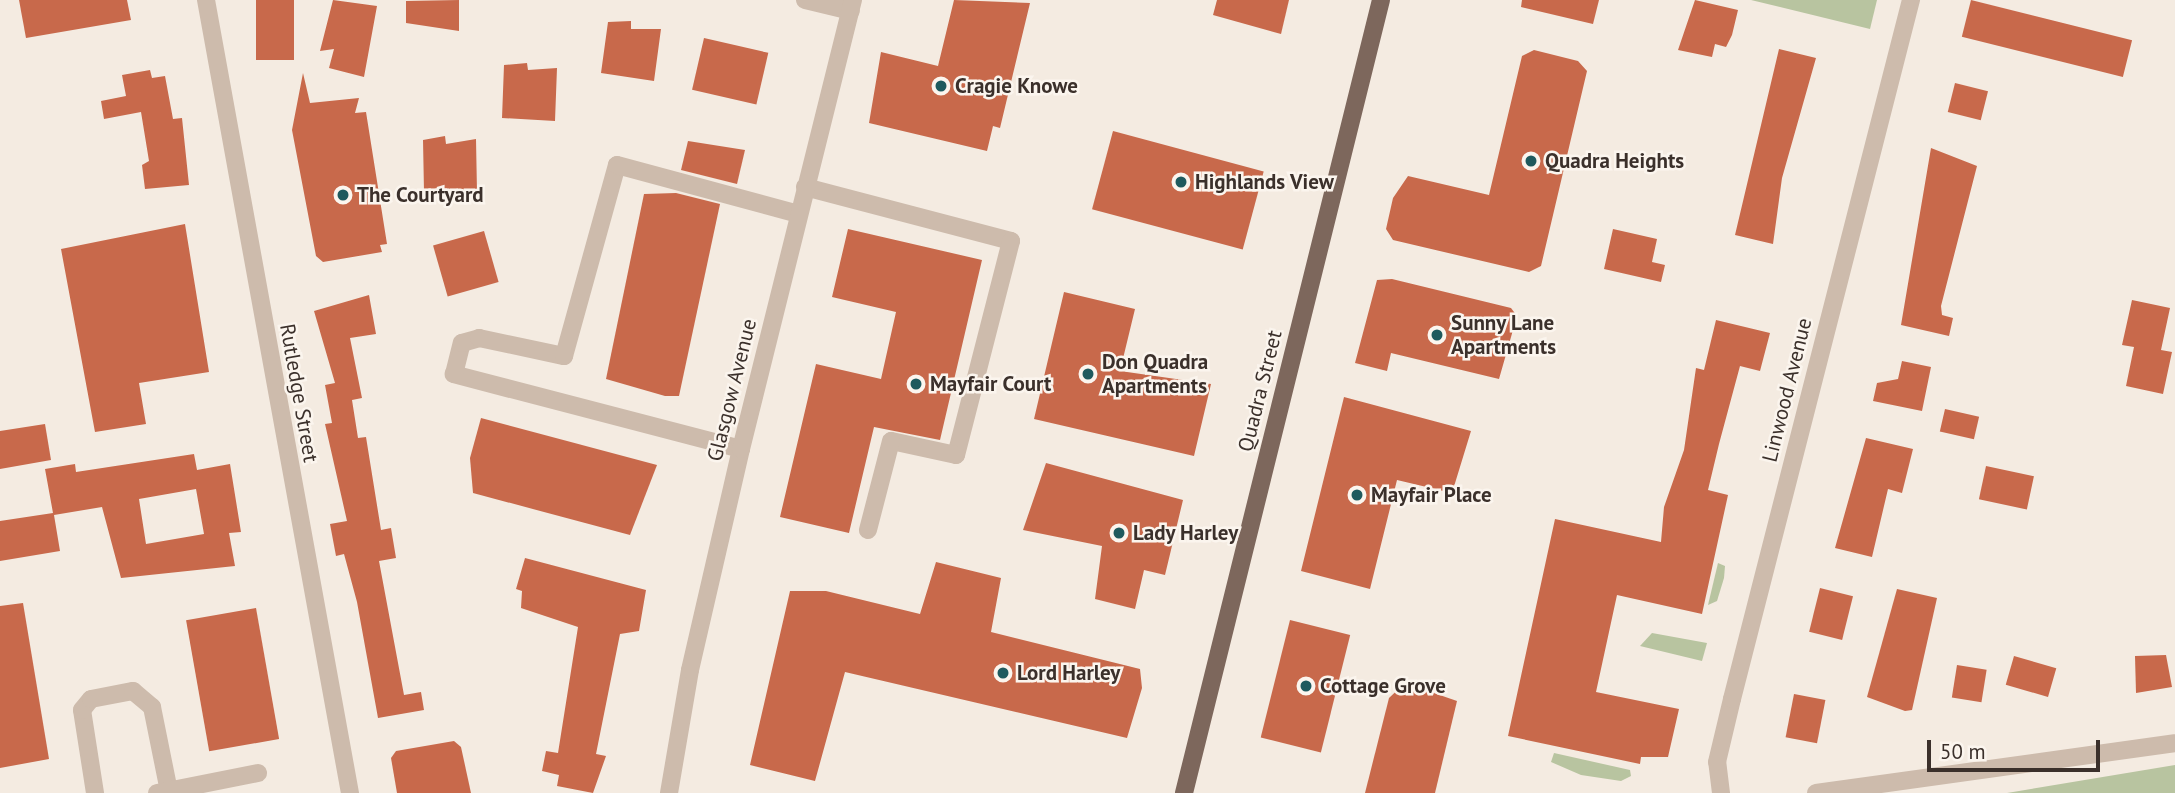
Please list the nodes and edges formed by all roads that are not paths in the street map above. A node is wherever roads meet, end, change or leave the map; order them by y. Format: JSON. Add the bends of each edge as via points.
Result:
{"nodes":[{"id":1,"x":206,"y":0,"type":"edge"},
{"id":2,"x":805,"y":0,"type":"edge"},
{"id":3,"x":1381,"y":0,"type":"edge"},
{"id":4,"x":1911,"y":0,"type":"edge"},
{"id":5,"x":852,"y":6,"type":"edge"},
{"id":6,"x":805,"y":187,"type":"junction"},
{"id":7,"x":799,"y":214,"type":"junction"},
{"id":8,"x":741,"y":449,"type":"junction"},
{"id":9,"x":868,"y":530,"type":"dead end"},
{"id":10,"x":2175,"y":743,"type":"edge"},
{"id":11,"x":258,"y":773,"type":"dead end"},
{"id":12,"x":1939,"y":786,"type":"edge"},
{"id":13,"x":163,"y":792,"type":"edge"},
{"id":14,"x":94,"y":793,"type":"edge"},
{"id":15,"x":350,"y":793,"type":"edge"},
{"id":16,"x":669,"y":793,"type":"edge"},
{"id":17,"x":1184,"y":793,"type":"edge"},
{"id":18,"x":1721,"y":793,"type":"edge"},
{"id":19,"x":1816,"y":793,"type":"edge"}],
"edges":[{"from":1,"to":15,"type":"street","name":"Rutledge Street"},
{"from":2,"to":5,"type":"street"},
{"from":3,"to":17,"type":"main road","name":"Quadra Street"},
{"from":4,"to":18,"type":"street","name":"Linwood Avenue","via":[[1729,711],[1717,762]]},
{"from":5,"to":6,"type":"street","name":"Glasgow Avenue"},
{"from":6,"to":7,"type":"street","name":"Glasgow Avenue"},
{"from":6,"to":9,"type":"street","via":[[1012,241],[956,455],[891,440]]},
{"from":7,"to":8,"type":"street","name":"Glasgow Avenue"},
{"from":7,"to":8,"type":"street","via":[[617,165],[564,356],[479,338],[462,343],[455,377]]},
{"from":8,"to":16,"type":"street","name":"Glasgow Avenue","via":[[690,670]]},
{"from":10,"to":12,"type":"street"},
{"from":11,"to":13,"type":"street"},
{"from":12,"to":19,"type":"street","via":[[1904,777]]},
{"from":13,"to":14,"type":"street","via":[[152,707],[132,691],[91,699],[82,710]]}]}
